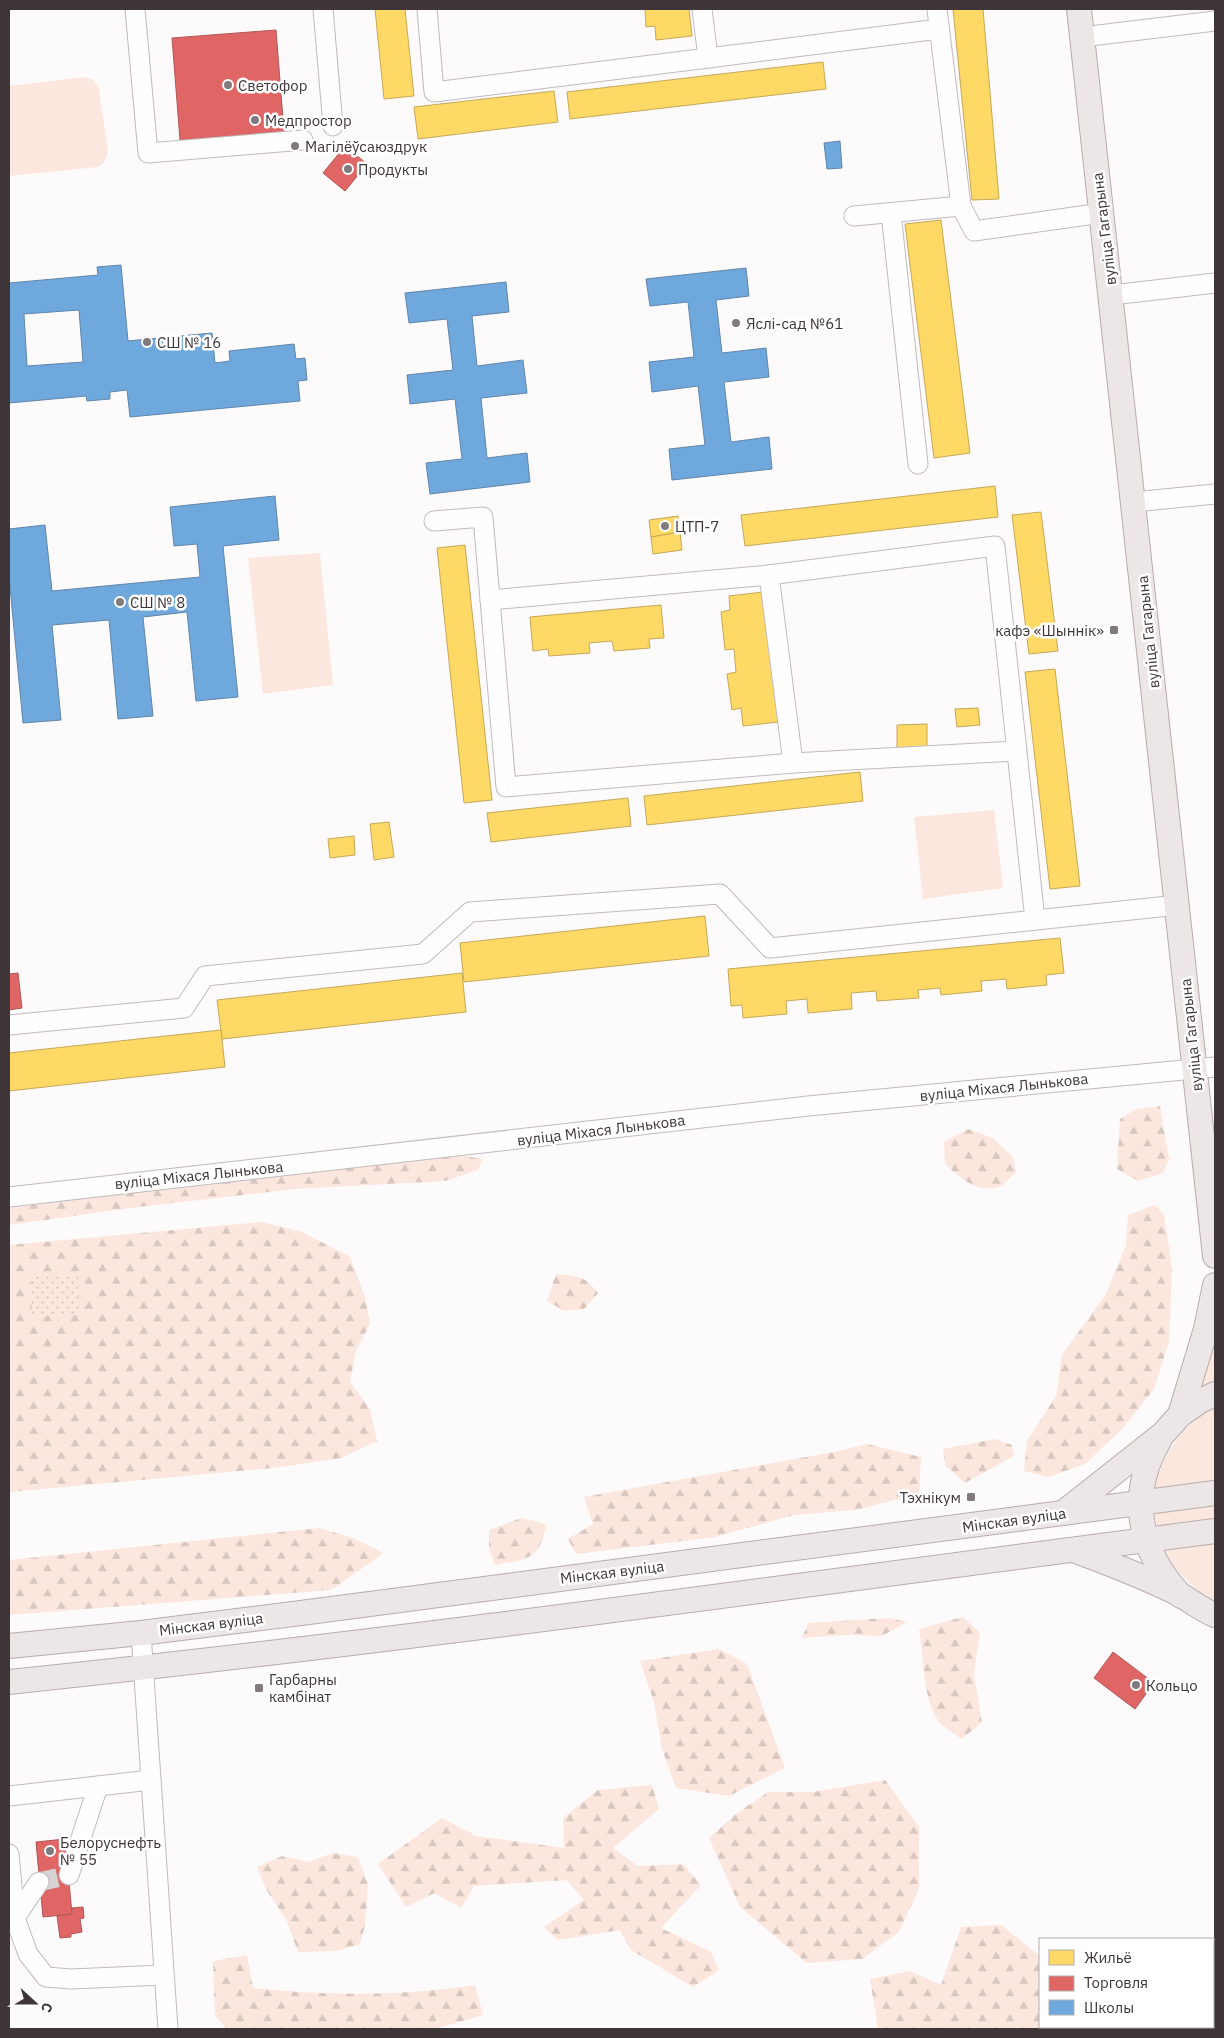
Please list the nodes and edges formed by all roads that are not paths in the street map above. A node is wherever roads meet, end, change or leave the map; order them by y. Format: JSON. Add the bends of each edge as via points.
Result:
{"nodes":[{"id":1,"x":134,"y":9,"type":"edge"},
{"id":2,"x":324,"y":9,"type":"edge"},
{"id":3,"x":426,"y":9,"type":"edge"},
{"id":4,"x":702,"y":9,"type":"edge"},
{"id":5,"x":937,"y":9,"type":"edge"},
{"id":6,"x":1079,"y":9,"type":"edge"},
{"id":7,"x":1215,"y":21,"type":"edge"},
{"id":8,"x":939,"y":29,"type":"junction"},
{"id":9,"x":1082,"y":38,"type":"junction"},
{"id":10,"x":708,"y":58,"type":"junction"},
{"id":11,"x":333,"y":126,"type":"dead end"},
{"id":12,"x":303,"y":140,"type":"dead end"},
{"id":13,"x":961,"y":206,"type":"junction"},
{"id":14,"x":891,"y":213,"type":"junction"},
{"id":15,"x":1102,"y":213,"type":"junction"},
{"id":16,"x":854,"y":216,"type":"dead end"},
{"id":17,"x":1215,"y":283,"type":"edge"},
{"id":18,"x":1112,"y":295,"type":"junction"},
{"id":19,"x":918,"y":464,"type":"dead end"},
{"id":20,"x":1215,"y":494,"type":"edge"},
{"id":21,"x":1134,"y":502,"type":"junction"},
{"id":22,"x":434,"y":522,"type":"dead end"},
{"id":23,"x":769,"y":575,"type":"junction"},
{"id":24,"x":490,"y":600,"type":"junction"},
{"id":25,"x":1016,"y":751,"type":"junction"},
{"id":26,"x":793,"y":763,"type":"junction"},
{"id":27,"x":1178,"y":905,"type":"junction"},
{"id":28,"x":1035,"y":920,"type":"junction"},
{"id":29,"x":9,"y":1025,"type":"edge"},
{"id":30,"x":1205,"y":1068,"type":"edge"},
{"id":31,"x":9,"y":1197,"type":"edge"},
{"id":32,"x":1215,"y":1256,"type":"edge"},
{"id":33,"x":1215,"y":1285,"type":"edge"},
{"id":34,"x":1215,"y":1394,"type":"edge"},
{"id":35,"x":1180,"y":1415,"type":"junction"},
{"id":36,"x":1163,"y":1434,"type":"junction"},
{"id":37,"x":1215,"y":1493,"type":"edge"},
{"id":38,"x":1140,"y":1503,"type":"junction"},
{"id":39,"x":1063,"y":1513,"type":"junction"},
{"id":40,"x":1215,"y":1531,"type":"edge"},
{"id":41,"x":1145,"y":1540,"type":"junction"},
{"id":42,"x":1072,"y":1549,"type":"junction"},
{"id":43,"x":1199,"y":1607,"type":"edge"},
{"id":44,"x":1215,"y":1628,"type":"edge"},
{"id":45,"x":141,"y":1633,"type":"junction"},
{"id":46,"x":9,"y":1646,"type":"edge"},
{"id":47,"x":142,"y":1669,"type":"junction"},
{"id":48,"x":9,"y":1682,"type":"edge"},
{"id":49,"x":151,"y":1780,"type":"junction"},
{"id":50,"x":98,"y":1786,"type":"junction"},
{"id":51,"x":9,"y":1796,"type":"edge"},
{"id":52,"x":9,"y":1854,"type":"edge"},
{"id":53,"x":69,"y":1875,"type":"dead end"},
{"id":54,"x":39,"y":1882,"type":"tunnel mouth"},
{"id":55,"x":15,"y":1918,"type":"junction"},
{"id":56,"x":163,"y":1975,"type":"junction"},
{"id":57,"x":168,"y":2029,"type":"edge"}],
"edges":[{"from":1,"to":12,"type":"street","via":[[148,153]]},
{"from":2,"to":11,"type":"street"},
{"from":3,"to":10,"type":"street","via":[[434,92]]},
{"from":4,"to":10,"type":"street"},
{"from":5,"to":8,"type":"street"},
{"from":6,"to":9,"type":"main road","name":"вуліца Гагарына"},
{"from":7,"to":9,"type":"street"},
{"from":8,"to":10,"type":"street"},
{"from":8,"to":13,"type":"street"},
{"from":9,"to":15,"type":"main road","name":"вуліца Гагарына"},
{"from":13,"to":14,"type":"street"},
{"from":13,"to":15,"type":"street","via":[[974,231]]},
{"from":14,"to":16,"type":"street"},
{"from":14,"to":19,"type":"street"},
{"from":15,"to":18,"type":"main road","name":"вуліца Гагарына"},
{"from":17,"to":18,"type":"street"},
{"from":18,"to":21,"type":"main road","name":"вуліца Гагарына"},
{"from":20,"to":21,"type":"street"},
{"from":21,"to":27,"type":"main road","name":"вуліца Гагарына"},
{"from":22,"to":24,"type":"street","via":[[483,517]]},
{"from":23,"to":24,"type":"street"},
{"from":23,"to":25,"type":"street","via":[[995,546]]},
{"from":23,"to":26,"type":"street"},
{"from":24,"to":26,"type":"street","via":[[506,787]]},
{"from":25,"to":26,"type":"street"},
{"from":25,"to":28,"type":"street"},
{"from":27,"to":28,"type":"street"},
{"from":27,"to":30,"type":"main road","name":"вуліца Гагарына"},
{"from":28,"to":29,"type":"street","via":[[770,948],[720,894],[470,912],[423,954],[204,976],[184,1008]]},
{"from":30,"to":31,"type":"street","name":"вуліца Міхася Лынькова","via":[[808,1106]]},
{"from":30,"to":32,"type":"main road","name":"вуліца Гагарына"},
{"from":33,"to":35,"type":"main road","via":[[1206,1329]]},
{"from":34,"to":35,"type":"main road"},
{"from":35,"to":36,"type":"main road"},
{"from":36,"to":38,"type":"main road","via":[[1148,1463]]},
{"from":36,"to":39,"type":"main road"},
{"from":37,"to":38,"type":"main road","name":"Мінская вуліца"},
{"from":38,"to":39,"type":"main road","name":"Мінская вуліца"},
{"from":38,"to":41,"type":"main road"},
{"from":39,"to":45,"type":"main road","name":"Мінская вуліца"},
{"from":40,"to":41,"type":"main road"},
{"from":41,"to":42,"type":"main road"},
{"from":41,"to":43,"type":"main road","via":[[1153,1561],[1166,1580]]},
{"from":42,"to":43,"type":"main road","via":[[1130,1571]]},
{"from":42,"to":47,"type":"main road","via":[[849,1581]]},
{"from":43,"to":44,"type":"main road"},
{"from":45,"to":46,"type":"main road","name":"Мінская вуліца"},
{"from":45,"to":47,"type":"street"},
{"from":47,"to":48,"type":"main road"},
{"from":47,"to":49,"type":"street"},
{"from":49,"to":50,"type":"street"},
{"from":49,"to":56,"type":"street"},
{"from":50,"to":51,"type":"street"},
{"from":50,"to":53,"type":"street"},
{"from":52,"to":55,"type":"street"},
{"from":54,"to":55,"type":"street"},
{"from":55,"to":56,"type":"street","via":[[28,1954],[46,1977]]},
{"from":56,"to":57,"type":"street"}]}
